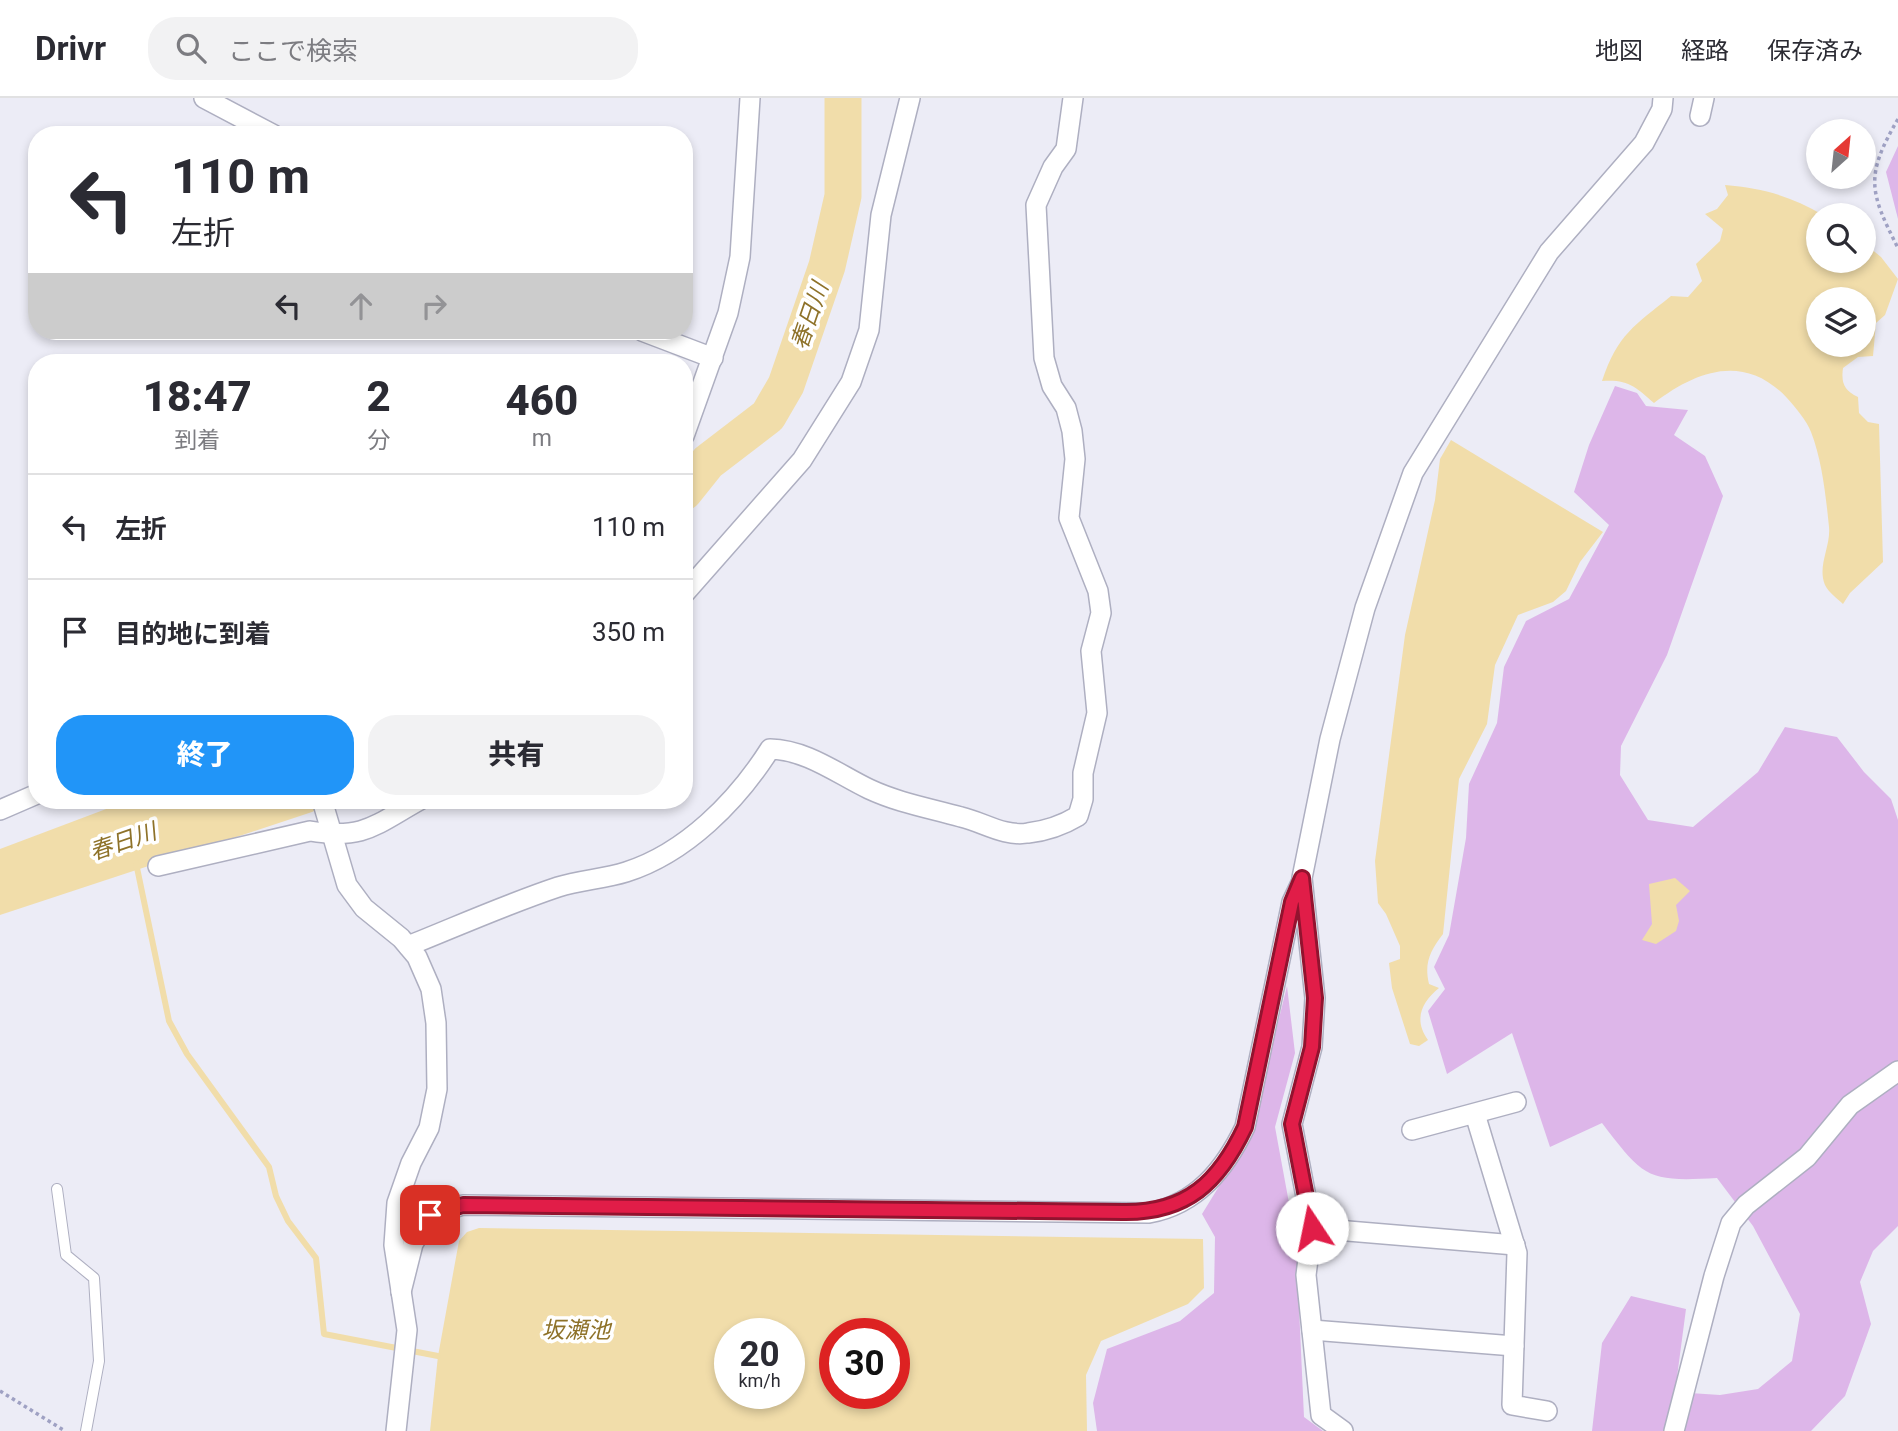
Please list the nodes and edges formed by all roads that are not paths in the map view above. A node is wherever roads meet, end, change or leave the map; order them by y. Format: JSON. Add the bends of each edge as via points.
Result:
{"nodes":[{"id":1,"x":204,"y":98,"type":"edge"},
{"id":2,"x":750,"y":98,"type":"edge"},
{"id":3,"x":910,"y":98,"type":"edge"},
{"id":4,"x":1073,"y":98,"type":"edge"},
{"id":5,"x":1663,"y":98,"type":"edge"},
{"id":6,"x":257,"y":126,"type":"edge"},
{"id":7,"x":666,"y":340,"type":"edge"},
{"id":8,"x":713,"y":358,"type":"junction"},
{"id":9,"x":693,"y":412,"type":"edge"},
{"id":10,"x":693,"y":584,"type":"edge"},
{"id":11,"x":28,"y":798,"type":"edge"},
{"id":12,"x":324,"y":809,"type":"edge"},
{"id":13,"x":404,"y":809,"type":"edge"},
{"id":14,"x":0,"y":810,"type":"edge"},
{"id":15,"x":332,"y":830,"type":"junction"},
{"id":16,"x":159,"y":866,"type":"dead end"},
{"id":17,"x":1302,"y":878,"type":"junction"},
{"id":18,"x":408,"y":946,"type":"junction"},
{"id":19,"x":1898,"y":1071,"type":"edge"},
{"id":20,"x":1516,"y":1102,"type":"dead end"},
{"id":21,"x":1475,"y":1114,"type":"junction"},
{"id":22,"x":1412,"y":1130,"type":"dead end"},
{"id":23,"x":57,"y":1189,"type":"dead end"},
{"id":24,"x":1312,"y":1228,"type":"junction"},
{"id":25,"x":1515,"y":1245,"type":"junction"},
{"id":26,"x":401,"y":1292,"type":"junction"},
{"id":27,"x":1312,"y":1329,"type":"junction"},
{"id":28,"x":1514,"y":1346,"type":"junction"},
{"id":29,"x":1548,"y":1411,"type":"dead end"},
{"id":30,"x":86,"y":1431,"type":"edge"},
{"id":31,"x":396,"y":1431,"type":"edge"},
{"id":32,"x":1343,"y":1431,"type":"edge"},
{"id":33,"x":1674,"y":1431,"type":"edge"}],
"edges":[{"from":1,"to":6,"type":"street"},
{"from":2,"to":8,"type":"street","via":[[740,257]]},
{"from":3,"to":10,"type":"street","via":[[881,215],[869,330],[851,382],[802,460]]},
{"from":4,"to":18,"type":"street","via":[[1066,149],[1036,205],[1044,358],[1073,430],[1069,518],[1098,591],[1101,613],[1091,651],[1097,713],[1079,816],[1026,834],[990,829],[964,817],[900,801],[805,755],[770,749],[751,780],[671,851],[627,872],[560,886]]},
{"from":5,"to":17,"type":"street","via":[[1644,143],[1549,251],[1413,473],[1365,608],[1330,739]]},
{"from":7,"to":8,"type":"street"},
{"from":8,"to":9,"type":"street"},
{"from":11,"to":14,"type":"street"},
{"from":12,"to":15,"type":"street"},
{"from":13,"to":15,"type":"street","via":[[361,833]]},
{"from":15,"to":16,"type":"street","via":[[310,831]]},
{"from":15,"to":18,"type":"street","via":[[346,885],[364,908]]},
{"from":17,"to":24,"type":"street","via":[[1315,998],[1312,1047],[1292,1124]]},
{"from":17,"to":26,"type":"street","via":[[1292,902],[1245,1127],[1229,1161],[1203,1188],[1179,1203],[1149,1213],[463,1205],[430,1215],[413,1244]]},
{"from":18,"to":26,"type":"street","via":[[430,989],[436,1023],[437,1088],[429,1128],[397,1203],[394,1245]]},
{"from":19,"to":33,"type":"street","via":[[1850,1105],[1807,1157],[1746,1205],[1731,1223]]},
{"from":20,"to":21,"type":"street"},
{"from":21,"to":22,"type":"street"},
{"from":21,"to":25,"type":"street"},
{"from":23,"to":30,"type":"lane","via":[[66,1255],[94,1278],[99,1361]]},
{"from":24,"to":25,"type":"street"},
{"from":24,"to":27,"type":"street","via":[[1306,1275]]},
{"from":25,"to":28,"type":"street"},
{"from":26,"to":31,"type":"street","via":[[407,1330]]},
{"from":27,"to":28,"type":"street"},
{"from":27,"to":32,"type":"street","via":[[1321,1415]]},
{"from":28,"to":29,"type":"street","via":[[1512,1405]]}]}
